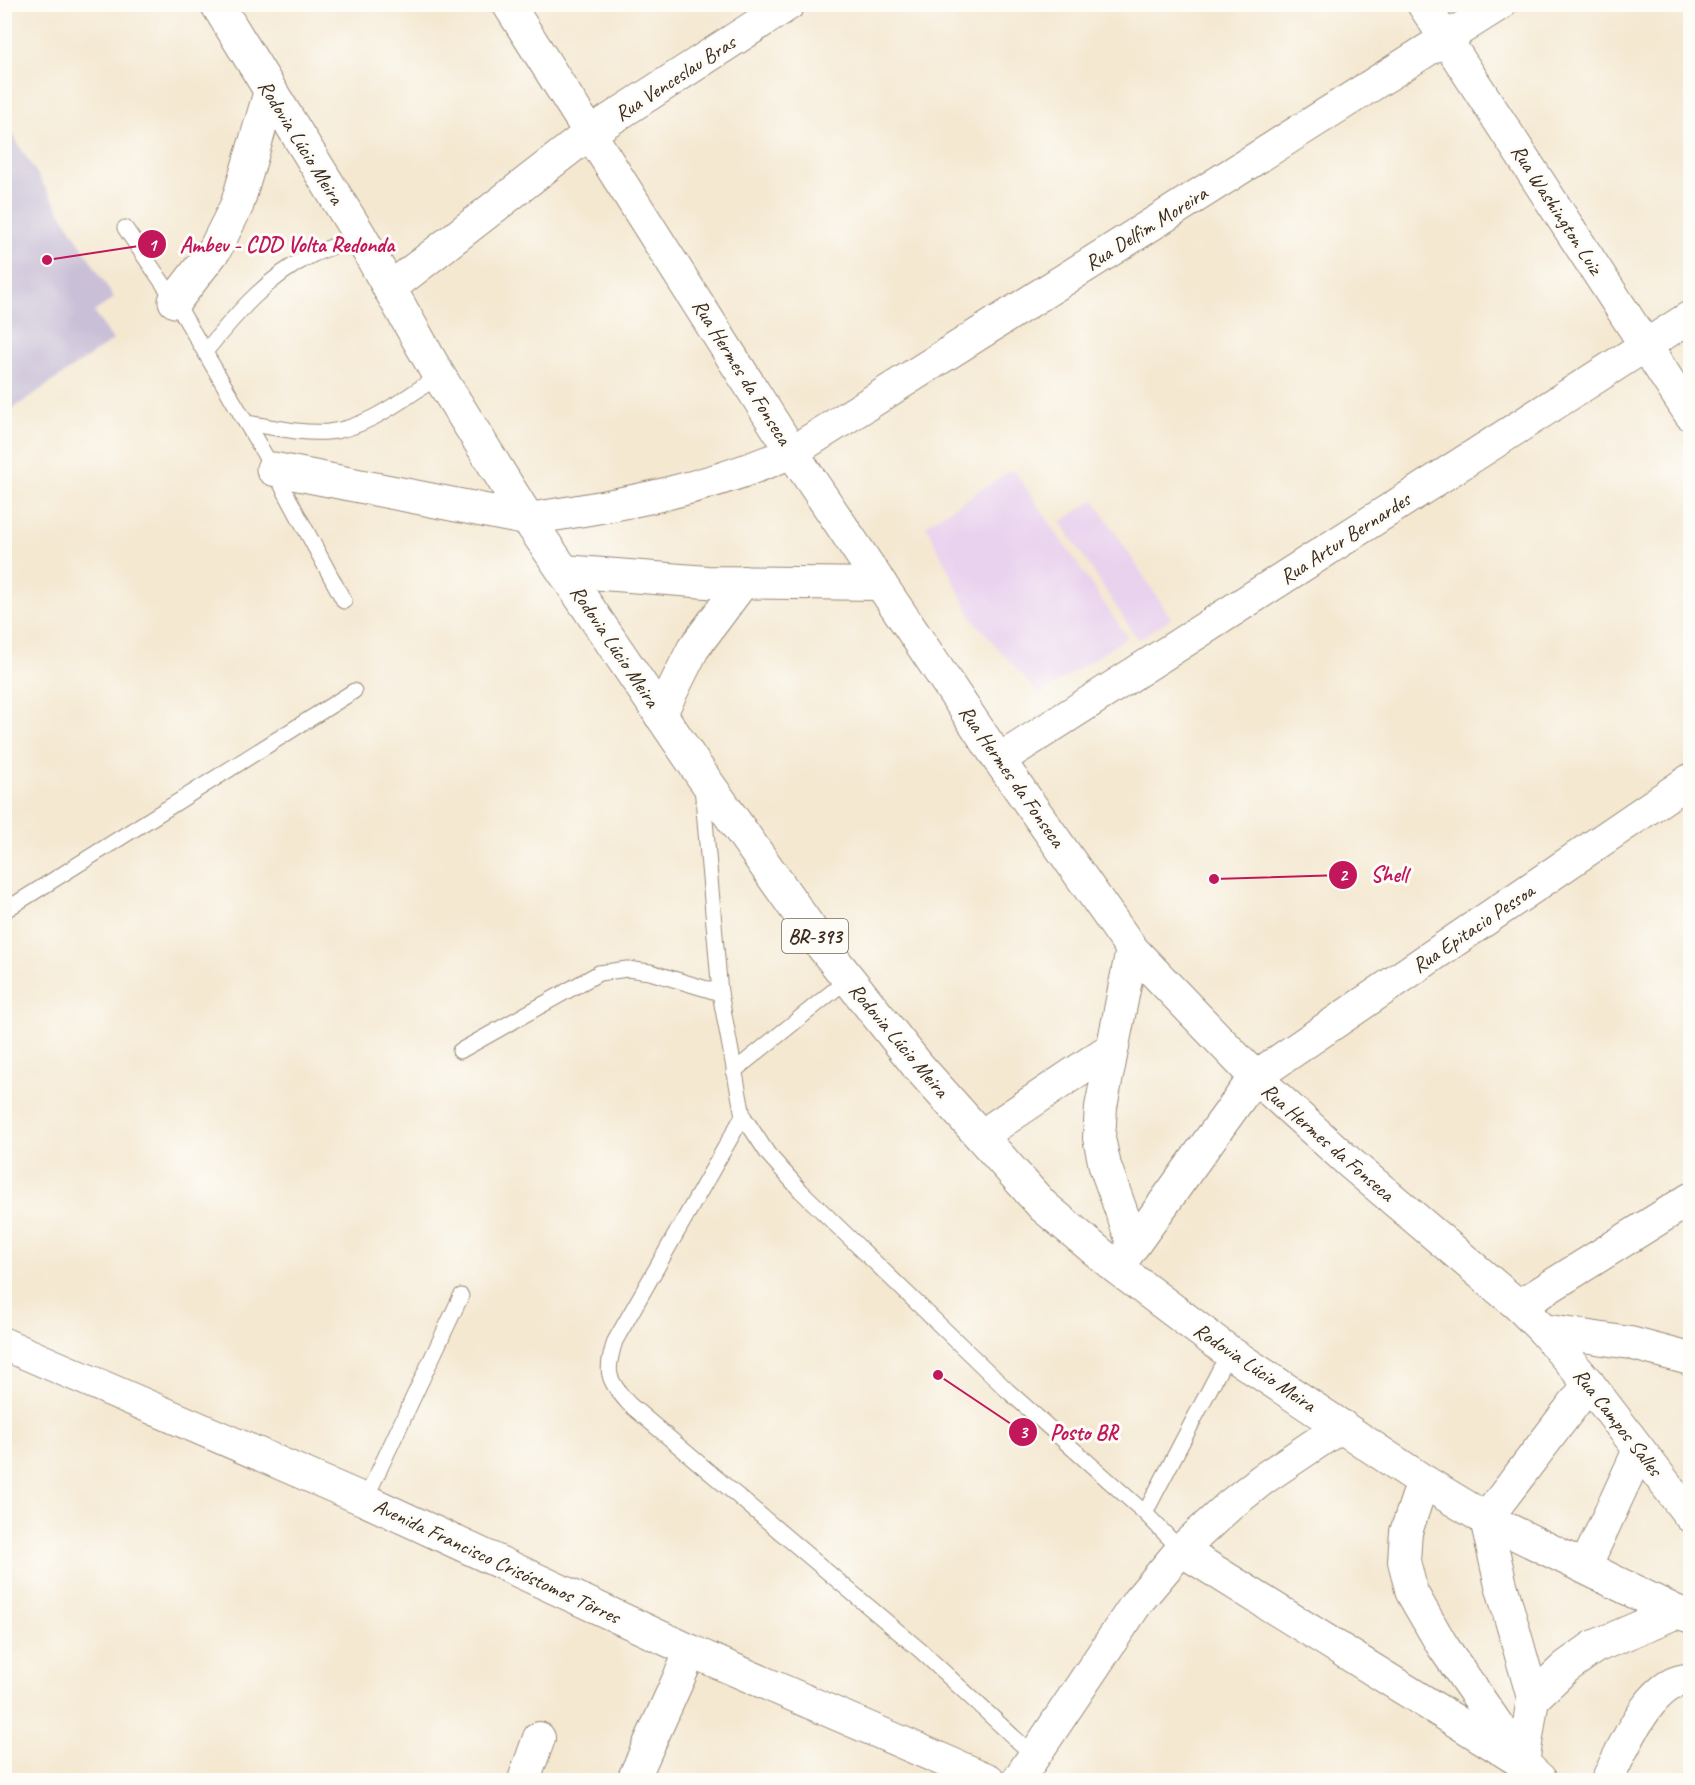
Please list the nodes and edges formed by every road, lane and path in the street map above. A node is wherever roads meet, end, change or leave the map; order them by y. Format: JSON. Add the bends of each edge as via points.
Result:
{"nodes":[{"id":1,"x":217,"y":4,"type":"edge"},
{"id":2,"x":508,"y":4,"type":"edge"},
{"id":3,"x":789,"y":4,"type":"edge"},
{"id":4,"x":1423,"y":4,"type":"edge"},
{"id":5,"x":1500,"y":4,"type":"edge"},
{"id":6,"x":1444,"y":39,"type":"junction"},
{"id":7,"x":270,"y":93,"type":"junction"},
{"id":8,"x":591,"y":132,"type":"junction"},
{"id":9,"x":125,"y":228,"type":"dead end"},
{"id":10,"x":360,"y":236,"type":"junction"},
{"id":11,"x":389,"y":289,"type":"junction"},
{"id":12,"x":176,"y":301,"type":"junction"},
{"id":13,"x":1690,"y":317,"type":"edge"},
{"id":14,"x":1646,"y":345,"type":"junction"},
{"id":15,"x":205,"y":352,"type":"junction"},
{"id":16,"x":438,"y":376,"type":"junction"},
{"id":17,"x":1690,"y":414,"type":"edge"},
{"id":18,"x":246,"y":423,"type":"junction"},
{"id":19,"x":792,"y":452,"type":"junction"},
{"id":20,"x":273,"y":469,"type":"junction"},
{"id":21,"x":528,"y":519,"type":"junction"},
{"id":22,"x":564,"y":571,"type":"junction"},
{"id":23,"x":743,"y":582,"type":"junction"},
{"id":24,"x":882,"y":584,"type":"junction"},
{"id":25,"x":344,"y":601,"type":"dead end"},
{"id":26,"x":354,"y":691,"type":"dead end"},
{"id":27,"x":660,"y":714,"type":"junction"},
{"id":28,"x":999,"y":760,"type":"junction"},
{"id":29,"x":700,"y":774,"type":"junction"},
{"id":30,"x":1690,"y":780,"type":"edge"},
{"id":31,"x":4,"y":911,"type":"edge"},
{"id":32,"x":1132,"y":949,"type":"junction"},
{"id":33,"x":848,"y":979,"type":"junction"},
{"id":34,"x":720,"y":993,"type":"junction"},
{"id":35,"x":1113,"y":1047,"type":"junction"},
{"id":36,"x":460,"y":1051,"type":"dead end"},
{"id":37,"x":734,"y":1071,"type":"junction"},
{"id":38,"x":1254,"y":1077,"type":"junction"},
{"id":39,"x":743,"y":1116,"type":"junction"},
{"id":40,"x":981,"y":1136,"type":"junction"},
{"id":41,"x":1690,"y":1199,"type":"edge"},
{"id":42,"x":1125,"y":1256,"type":"junction"},
{"id":43,"x":461,"y":1296,"type":"dead end"},
{"id":44,"x":1519,"y":1306,"type":"junction"},
{"id":45,"x":1543,"y":1330,"type":"junction"},
{"id":46,"x":4,"y":1344,"type":"edge"},
{"id":47,"x":1229,"y":1352,"type":"junction"},
{"id":48,"x":1690,"y":1359,"type":"edge"},
{"id":49,"x":1589,"y":1384,"type":"junction"},
{"id":50,"x":1342,"y":1426,"type":"junction"},
{"id":51,"x":1640,"y":1450,"type":"junction"},
{"id":52,"x":1423,"y":1481,"type":"junction"},
{"id":53,"x":365,"y":1500,"type":"junction"},
{"id":54,"x":1145,"y":1513,"type":"junction"},
{"id":55,"x":1690,"y":1516,"type":"edge"},
{"id":56,"x":1486,"y":1519,"type":"junction"},
{"id":57,"x":1181,"y":1550,"type":"junction"},
{"id":58,"x":1585,"y":1567,"type":"junction"},
{"id":59,"x":1683,"y":1614,"type":"edge"},
{"id":60,"x":691,"y":1651,"type":"junction"},
{"id":61,"x":1690,"y":1680,"type":"edge"},
{"id":62,"x":1533,"y":1698,"type":"junction"},
{"id":63,"x":539,"y":1738,"type":"dead end"},
{"id":64,"x":1026,"y":1768,"type":"edge"},
{"id":65,"x":1532,"y":1772,"type":"edge"},
{"id":66,"x":524,"y":1780,"type":"edge"},
{"id":67,"x":633,"y":1780,"type":"edge"},
{"id":68,"x":989,"y":1780,"type":"edge"},
{"id":69,"x":1607,"y":1780,"type":"edge"}],
"edges":[{"from":1,"to":7,"type":"highway","name":"Rodovia Lúcio Meira","number":"BR-393"},
{"from":2,"to":8,"type":"street","name":"Rua Hermes da Fonseca"},
{"from":3,"to":8,"type":"street","name":"Rua Venceslau Bras"},
{"from":4,"to":6,"type":"street","name":"Rua Washington Luiz"},
{"from":5,"to":6,"type":"street","name":"Rua Delfim Moreira"},
{"from":6,"to":14,"type":"street","name":"Rua Washington Luiz"},
{"from":6,"to":19,"type":"street","name":"Rua Delfim Moreira"},
{"from":7,"to":10,"type":"highway","name":"Rodovia Lúcio Meira","number":"BR-393"},
{"from":7,"to":12,"type":"highway","via":[[237,205],[215,249]]},
{"from":8,"to":11,"type":"street","name":"Rua Venceslau Bras"},
{"from":8,"to":19,"type":"street","name":"Rua Hermes da Fonseca"},
{"from":9,"to":12,"type":"lane"},
{"from":10,"to":11,"type":"highway","name":"Rodovia Lúcio Meira","number":"BR-393"},
{"from":10,"to":15,"type":"lane","via":[[311,255],[270,281],[242,307]]},
{"from":11,"to":16,"type":"highway","name":"Rodovia Lúcio Meira","number":"BR-393"},
{"from":12,"to":15,"type":"lane"},
{"from":13,"to":14,"type":"street","name":"Rua Artur Bernardes"},
{"from":14,"to":17,"type":"street","name":"Rua Washington Luiz"},
{"from":14,"to":28,"type":"street","name":"Rua Artur Bernardes"},
{"from":15,"to":18,"type":"lane"},
{"from":16,"to":18,"type":"lane","via":[[368,421],[329,432]]},
{"from":16,"to":21,"type":"highway","name":"Rodovia Lúcio Meira","number":"BR-393"},
{"from":18,"to":20,"type":"lane"},
{"from":19,"to":21,"type":"street","name":"Rua Delfim Moreira","via":[[750,471],[670,494]]},
{"from":19,"to":24,"type":"street","name":"Rua Hermes da Fonseca"},
{"from":20,"to":21,"type":"highway"},
{"from":20,"to":25,"type":"lane"},
{"from":21,"to":22,"type":"highway","name":"Rodovia Lúcio Meira","number":"BR-393"},
{"from":22,"to":23,"type":"street"},
{"from":22,"to":27,"type":"highway","name":"Rodovia Lúcio Meira","number":"BR-393"},
{"from":23,"to":24,"type":"street"},
{"from":23,"to":27,"type":"street","via":[[693,649]]},
{"from":24,"to":28,"type":"street","name":"Rua Hermes da Fonseca"},
{"from":26,"to":31,"type":"lane"},
{"from":27,"to":29,"type":"highway","name":"Rodovia Lúcio Meira","number":"BR-393"},
{"from":28,"to":32,"type":"street","name":"Rua Hermes da Fonseca"},
{"from":29,"to":33,"type":"highway","name":"Rodovia Lúcio Meira","number":"BR-393"},
{"from":29,"to":34,"type":"lane"},
{"from":30,"to":38,"type":"street","name":"Rua Epitacio Pessoa"},
{"from":32,"to":35,"type":"street"},
{"from":32,"to":38,"type":"street","name":"Rua Hermes da Fonseca"},
{"from":33,"to":37,"type":"lane"},
{"from":33,"to":40,"type":"highway","name":"Rodovia Lúcio Meira","number":"BR-393"},
{"from":34,"to":36,"type":"lane","via":[[650,972],[627,969],[599,973]]},
{"from":34,"to":37,"type":"lane"},
{"from":35,"to":40,"type":"street"},
{"from":35,"to":42,"type":"street","via":[[1099,1138]]},
{"from":37,"to":39,"type":"lane"},
{"from":38,"to":42,"type":"street","name":"Rua Epitacio Pessoa"},
{"from":38,"to":44,"type":"street","name":"Rua Hermes da Fonseca"},
{"from":39,"to":54,"type":"lane","via":[[768,1154],[801,1191],[1007,1390]]},
{"from":39,"to":64,"type":"lane","via":[[615,1341],[609,1375],[629,1404],[921,1651]]},
{"from":40,"to":42,"type":"highway","name":"Rodovia Lúcio Meira","number":"BR-393","via":[[1043,1206]]},
{"from":41,"to":44,"type":"street"},
{"from":42,"to":47,"type":"highway","name":"Rodovia Lúcio Meira","number":"BR-393"},
{"from":43,"to":53,"type":"lane"},
{"from":44,"to":45,"type":"street","name":"Rua Hermes da Fonseca"},
{"from":45,"to":48,"type":"street","via":[[1630,1343]]},
{"from":45,"to":49,"type":"street","name":"Rua Campos Salles"},
{"from":46,"to":53,"type":"street","name":"Avenida Francisco Crisóstomos Tôrres"},
{"from":47,"to":50,"type":"highway","name":"Rodovia Lúcio Meira","number":"BR-393"},
{"from":47,"to":54,"type":"lane"},
{"from":49,"to":51,"type":"street","name":"Rua Campos Salles"},
{"from":49,"to":56,"type":"street"},
{"from":50,"to":52,"type":"highway","name":"Rodovia Lúcio Meira","number":"BR-393"},
{"from":50,"to":57,"type":"street","via":[[1263,1479]]},
{"from":51,"to":55,"type":"street","name":"Rua Campos Salles"},
{"from":51,"to":58,"type":"street"},
{"from":52,"to":56,"type":"highway","name":"Rodovia Lúcio Meira","number":"BR-393"},
{"from":52,"to":65,"type":"street","via":[[1406,1532],[1404,1561],[1412,1593],[1442,1645]]},
{"from":53,"to":60,"type":"street","name":"Avenida Francisco Crisóstomos Tôrres"},
{"from":54,"to":57,"type":"lane"},
{"from":56,"to":58,"type":"highway","name":"Rodovia Lúcio Meira","number":"BR-393"},
{"from":56,"to":62,"type":"street"},
{"from":57,"to":64,"type":"street","via":[[1138,1601]]},
{"from":57,"to":65,"type":"street"},
{"from":58,"to":59,"type":"highway","name":"Rodovia Lúcio Meira","number":"BR-393"},
{"from":59,"to":62,"type":"highway","via":[[1594,1647]]},
{"from":60,"to":67,"type":"street"},
{"from":60,"to":68,"type":"street","name":"Avenida Francisco Crisóstomos Tôrres"},
{"from":61,"to":69,"type":"street","via":[[1667,1686],[1644,1711]]},
{"from":62,"to":65,"type":"street"},
{"from":63,"to":66,"type":"street"}]}
